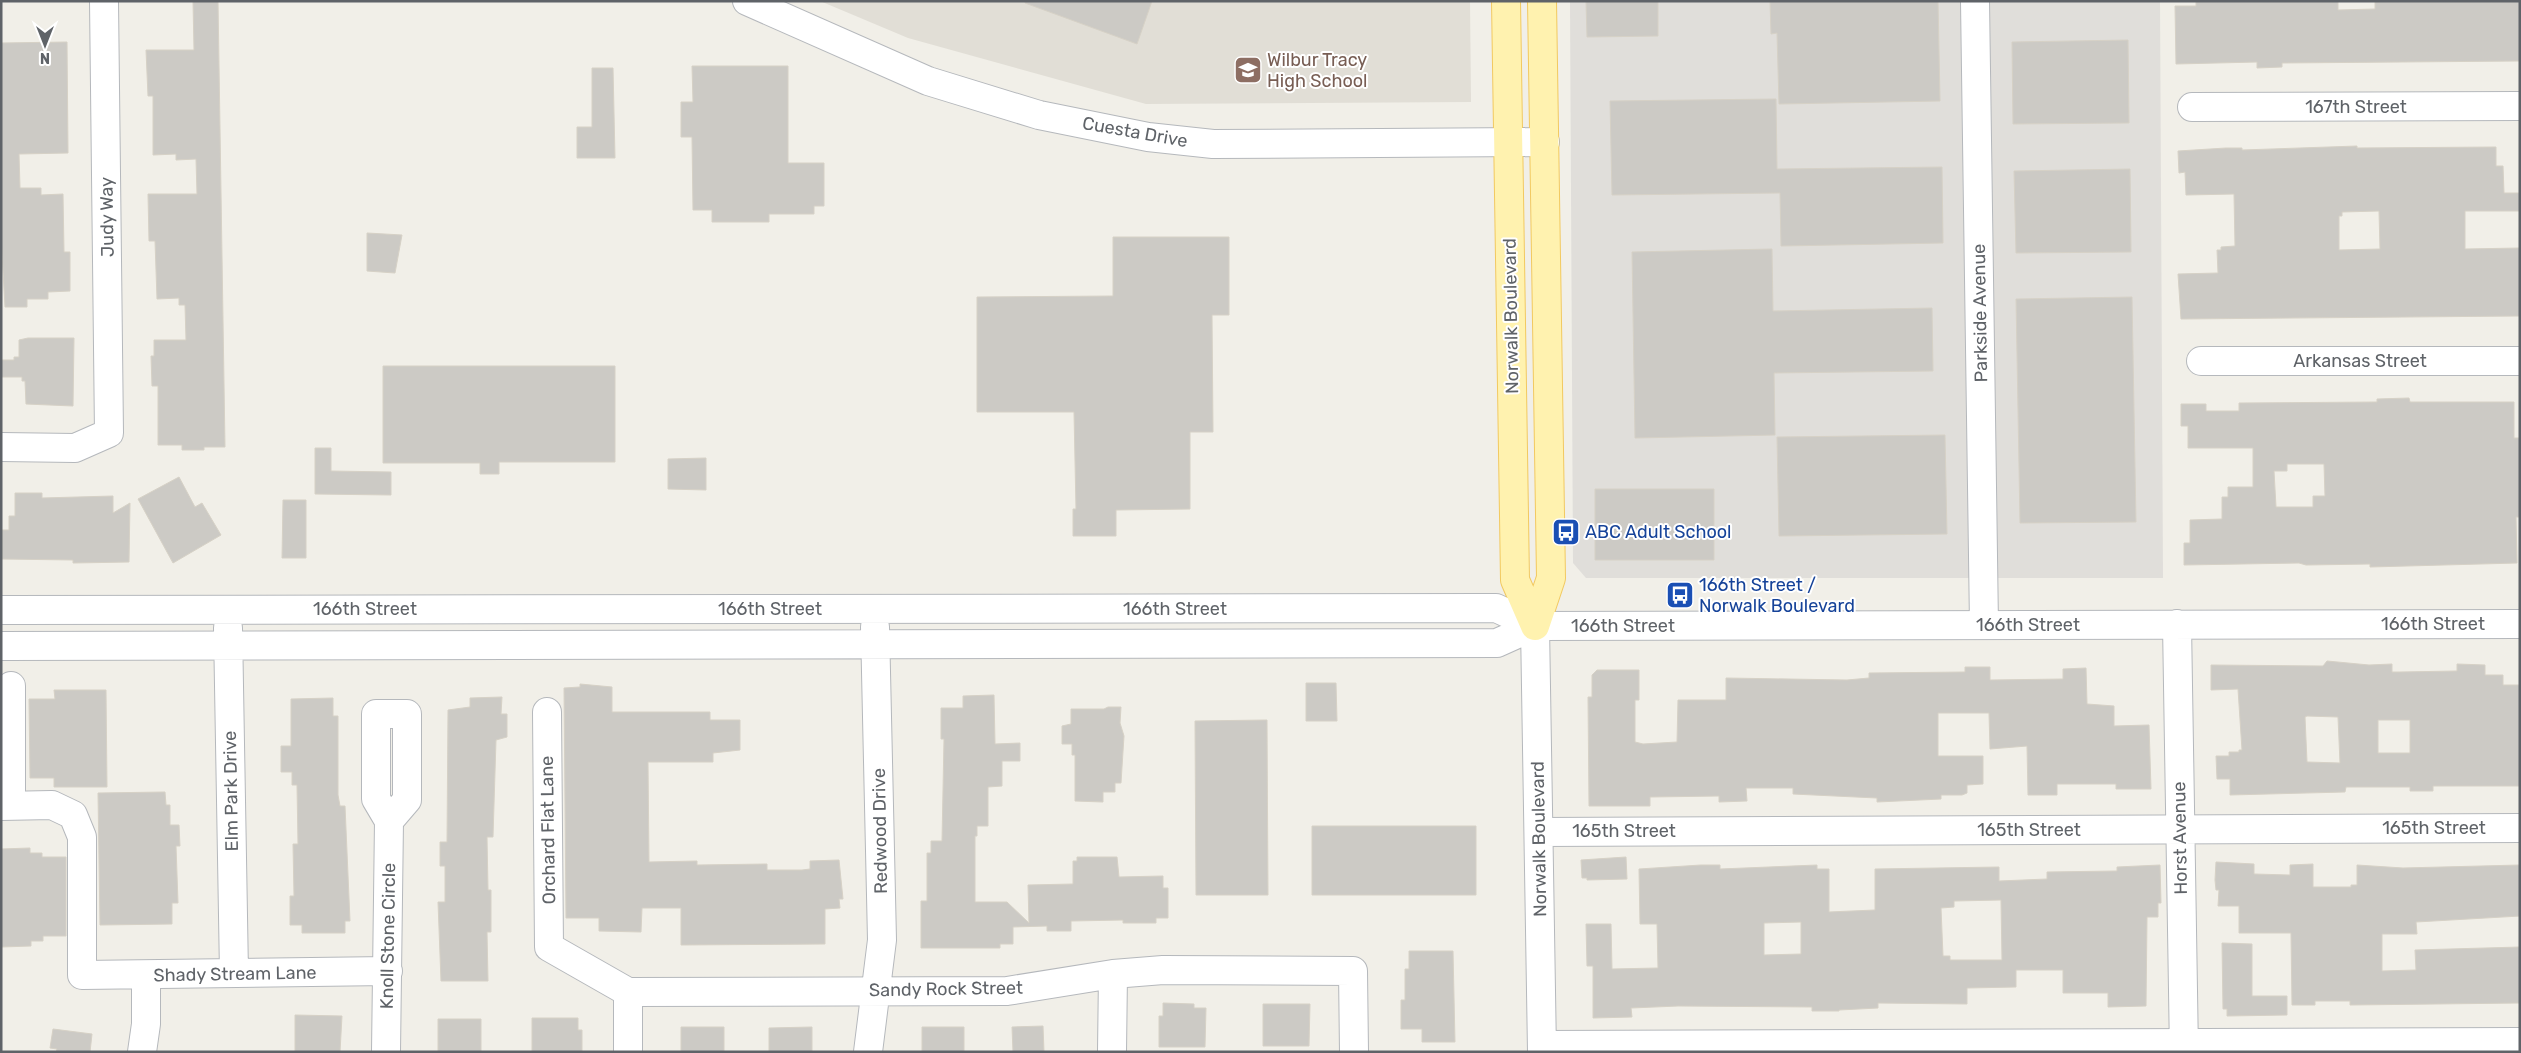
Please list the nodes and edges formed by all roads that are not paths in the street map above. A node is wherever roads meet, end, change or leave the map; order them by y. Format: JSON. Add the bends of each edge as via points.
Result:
{"nodes":[{"id":1,"x":104,"y":1,"type":"edge"},
{"id":2,"x":747,"y":1,"type":"edge"},
{"id":3,"x":1506,"y":1,"type":"edge"},
{"id":4,"x":1542,"y":1,"type":"edge"},
{"id":5,"x":1975,"y":1,"type":"edge"},
{"id":6,"x":2520,"y":106,"type":"edge"},
{"id":7,"x":2192,"y":107,"type":"dead end"},
{"id":8,"x":1544,"y":142,"type":"junction"},
{"id":9,"x":1508,"y":143,"type":"junction"},
{"id":10,"x":2520,"y":360,"type":"edge"},
{"id":11,"x":2201,"y":361,"type":"dead end"},
{"id":12,"x":1,"y":447,"type":"edge"},
{"id":13,"x":227,"y":609,"type":"junction"},
{"id":14,"x":875,"y":609,"type":"junction"},
{"id":15,"x":1,"y":610,"type":"edge"},
{"id":16,"x":2176,"y":624,"type":"junction"},
{"id":17,"x":2520,"y":624,"type":"edge"},
{"id":18,"x":1984,"y":625,"type":"junction"},
{"id":19,"x":1535,"y":626,"type":"junction"},
{"id":20,"x":876,"y":644,"type":"junction"},
{"id":21,"x":1,"y":646,"type":"edge"},
{"id":22,"x":228,"y":646,"type":"junction"},
{"id":23,"x":11,"y":686,"type":"dead end"},
{"id":24,"x":547,"y":712,"type":"dead end"},
{"id":25,"x":6,"y":806,"type":"edge"},
{"id":26,"x":389,"y":821,"type":"dead end"},
{"id":27,"x":2520,"y":828,"type":"edge"},
{"id":28,"x":2180,"y":829,"type":"junction"},
{"id":29,"x":1539,"y":832,"type":"junction"},
{"id":30,"x":549,"y":947,"type":"joint"},
{"id":31,"x":388,"y":971,"type":"junction"},
{"id":32,"x":234,"y":974,"type":"junction"},
{"id":33,"x":1113,"y":974,"type":"junction"},
{"id":34,"x":146,"y":976,"type":"junction"},
{"id":35,"x":875,"y":991,"type":"junction"},
{"id":36,"x":628,"y":992,"type":"junction"},
{"id":37,"x":2520,"y":1042,"type":"edge"},
{"id":38,"x":1542,"y":1048,"type":"edge"},
{"id":39,"x":2184,"y":1048,"type":"edge"},
{"id":40,"x":142,"y":1052,"type":"edge"},
{"id":41,"x":386,"y":1052,"type":"edge"},
{"id":42,"x":628,"y":1052,"type":"edge"},
{"id":43,"x":868,"y":1052,"type":"edge"},
{"id":44,"x":1112,"y":1052,"type":"edge"},
{"id":45,"x":1354,"y":1052,"type":"edge"}],
"edges":[{"from":1,"to":12,"type":"street","name":"Judy Way","via":[[110,433],[75,448]]},
{"from":2,"to":9,"type":"street","name":"Cuesta Drive","via":[[928,81],[1039,115],[1148,137],[1213,144]]},
{"from":3,"to":9,"type":"main road","name":"Norwalk Boulevard"},
{"from":4,"to":8,"type":"main road","name":"Norwalk Boulevard"},
{"from":5,"to":18,"type":"street","name":"Parkside Avenue"},
{"from":6,"to":7,"type":"street","name":"167th Street"},
{"from":8,"to":9,"type":"street","name":"Cuesta Drive"},
{"from":8,"to":19,"type":"main road","name":"Norwalk Boulevard","via":[[1551,578]]},
{"from":9,"to":19,"type":"main road","name":"Norwalk Boulevard","via":[[1515,580]]},
{"from":10,"to":11,"type":"street","name":"Arkansas Street"},
{"from":13,"to":14,"type":"street","name":"166th Street"},
{"from":13,"to":15,"type":"street","name":"166th Street"},
{"from":13,"to":22,"type":"street","name":"Elm Park Drive"},
{"from":14,"to":19,"type":"street","name":"166th Street","via":[[1496,608]]},
{"from":14,"to":20,"type":"street","name":"Redwood Drive"},
{"from":16,"to":17,"type":"street","name":"166th Street"},
{"from":16,"to":18,"type":"street","name":"166th Street"},
{"from":16,"to":28,"type":"street","name":"Horst Avenue"},
{"from":18,"to":19,"type":"street","name":"166th Street"},
{"from":19,"to":20,"type":"street","name":"166th Street","via":[[1497,643]]},
{"from":19,"to":29,"type":"street","name":"Norwalk Boulevard"},
{"from":20,"to":22,"type":"street","name":"166th Street"},
{"from":20,"to":35,"type":"street","name":"Redwood Drive","via":[[882,940]]},
{"from":21,"to":22,"type":"street","name":"166th Street"},
{"from":22,"to":32,"type":"street","name":"Elm Park Drive"},
{"from":23,"to":25,"type":"street"},
{"from":24,"to":30,"type":"street","name":"Orchard Flat Lane"},
{"from":25,"to":34,"type":"street","name":"Shady Stream Lane","via":[[52,805],[73,815],[82,837],[82,975]]},
{"from":26,"to":31,"type":"street","name":"Knoll Stone Circle"},
{"from":27,"to":28,"type":"street","name":"165th Street"},
{"from":28,"to":29,"type":"street","name":"165th Street"},
{"from":28,"to":39,"type":"street","name":"Horst Avenue"},
{"from":29,"to":38,"type":"street","name":"Norwalk Boulevard"},
{"from":30,"to":36,"type":"street","name":"Sandy Rock Street"},
{"from":31,"to":32,"type":"street","name":"Shady Stream Lane"},
{"from":31,"to":41,"type":"street","name":"Knoll Stone Circle"},
{"from":32,"to":34,"type":"street","name":"Shady Stream Lane"},
{"from":33,"to":35,"type":"street","name":"Sandy Rock Street","via":[[1007,991]]},
{"from":33,"to":44,"type":"street"},
{"from":33,"to":45,"type":"street","name":"Sandy Rock Street","via":[[1163,970],[1353,971]]},
{"from":34,"to":40,"type":"street","via":[[146,1024]]},
{"from":35,"to":36,"type":"street","name":"Sandy Rock Street"},
{"from":35,"to":43,"type":"street","name":"Redwood Drive"},
{"from":36,"to":42,"type":"street"},
{"from":37,"to":39,"type":"street"},
{"from":38,"to":39,"type":"street"}]}
